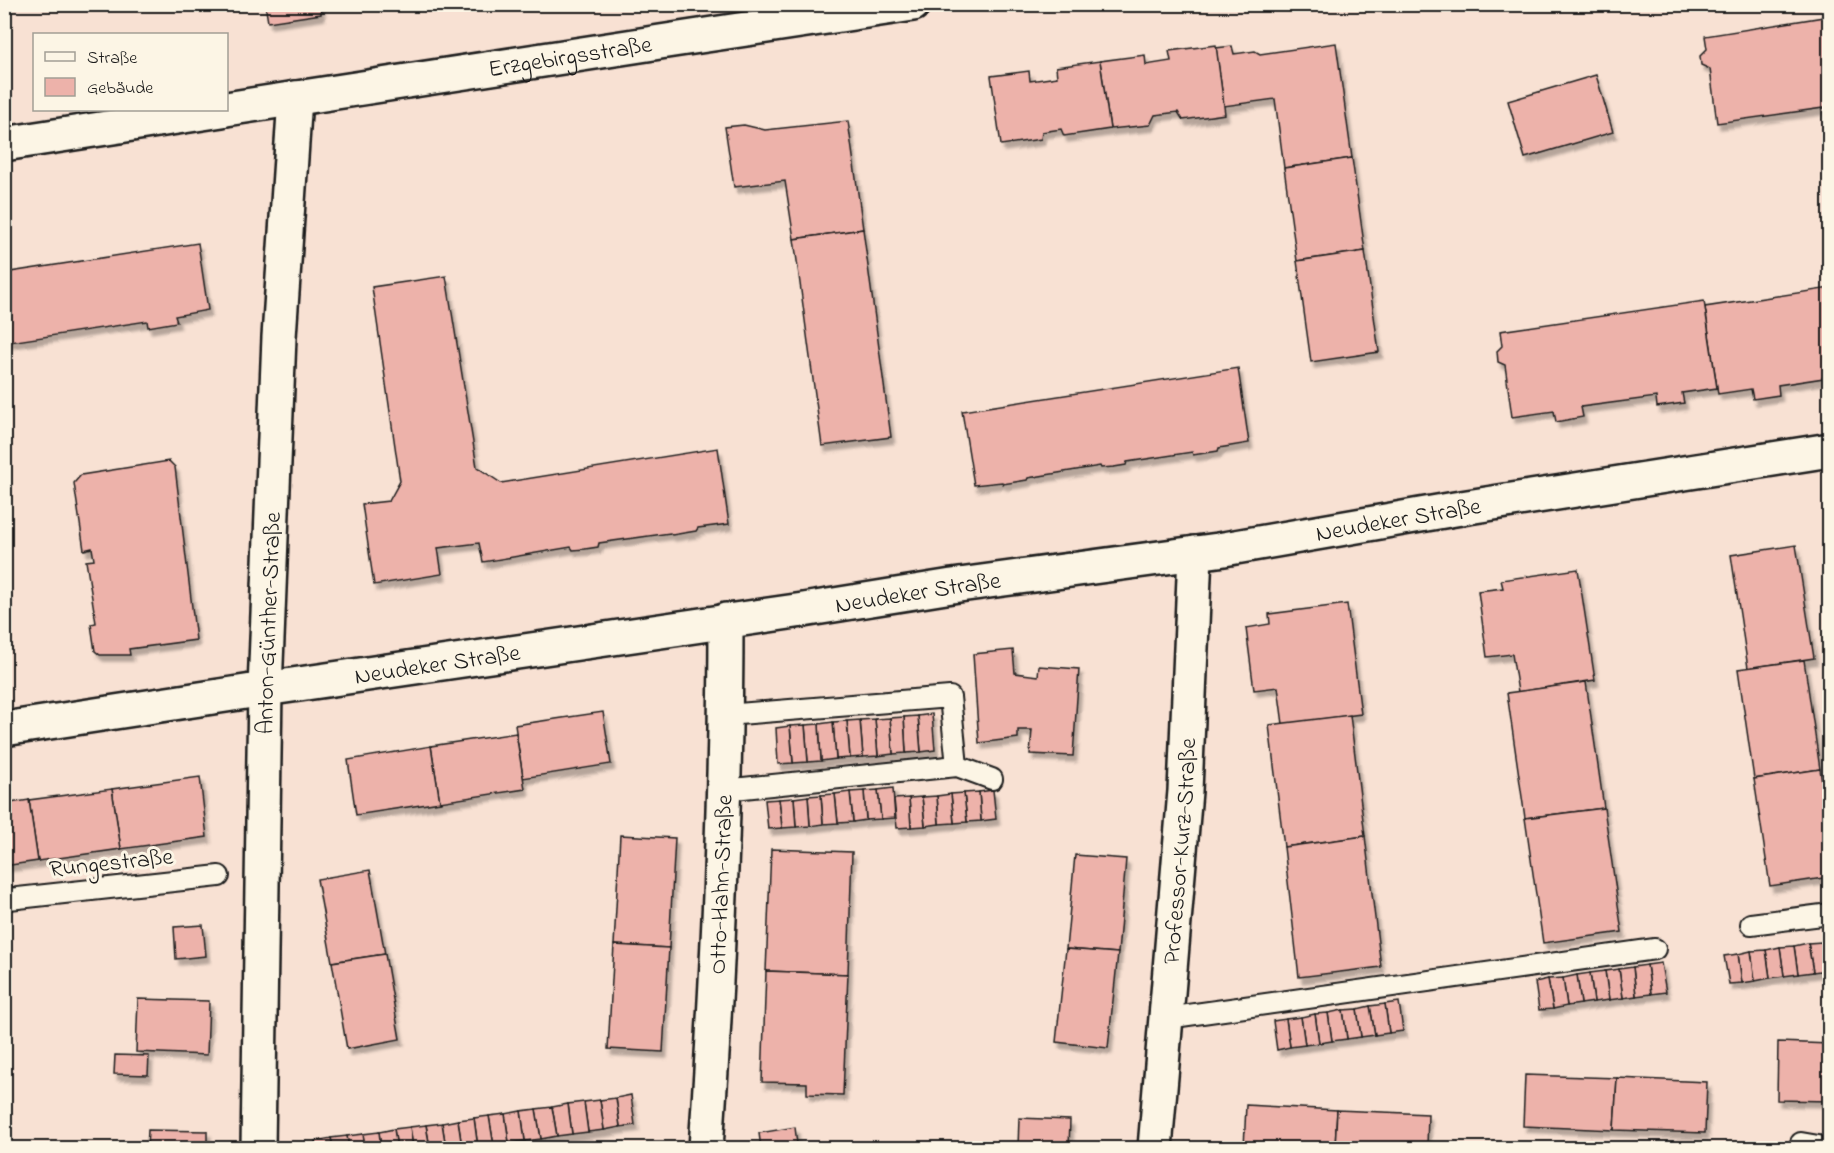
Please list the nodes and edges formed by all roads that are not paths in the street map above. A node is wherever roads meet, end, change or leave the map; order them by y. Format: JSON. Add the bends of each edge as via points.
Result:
{"nodes":[{"id":1,"x":912,"y":4,"type":"edge"},
{"id":2,"x":295,"y":98,"type":"junction"},
{"id":3,"x":228,"y":109,"type":"edge"},
{"id":4,"x":216,"y":111,"type":"edge"},
{"id":5,"x":4,"y":144,"type":"edge"},
{"id":6,"x":1830,"y":450,"type":"edge"},
{"id":7,"x":1195,"y":553,"type":"junction"},
{"id":8,"x":726,"y":620,"type":"junction"},
{"id":9,"x":265,"y":688,"type":"junction"},
{"id":10,"x":726,"y":714,"type":"junction"},
{"id":11,"x":4,"y":729,"type":"edge"},
{"id":12,"x":957,"y":766,"type":"junction"},
{"id":13,"x":992,"y":779,"type":"dead end"},
{"id":14,"x":724,"y":790,"type":"junction"},
{"id":15,"x":219,"y":876,"type":"dead end"},
{"id":16,"x":6,"y":898,"type":"edge"},
{"id":17,"x":1830,"y":914,"type":"edge"},
{"id":18,"x":1751,"y":924,"type":"dead end"},
{"id":19,"x":1655,"y":949,"type":"dead end"},
{"id":20,"x":1167,"y":1018,"type":"junction"},
{"id":21,"x":1801,"y":1143,"type":"dead end"},
{"id":22,"x":1830,"y":1148,"type":"edge"},
{"id":23,"x":258,"y":1149,"type":"edge"},
{"id":24,"x":706,"y":1149,"type":"edge"},
{"id":25,"x":1155,"y":1149,"type":"edge"}],
"edges":[{"from":1,"to":2,"type":"street","name":"Erzgebirgsstraße"},
{"from":2,"to":3,"type":"street","name":"Erzgebirgsstraße"},
{"from":2,"to":9,"type":"street","name":"Anton-Günther-Straße","via":[[279,337]]},
{"from":4,"to":5,"type":"street"},
{"from":6,"to":7,"type":"street","name":"Neudeker Straße"},
{"from":7,"to":8,"type":"street","name":"Neudeker Straße"},
{"from":7,"to":20,"type":"street","name":"Professor-Kurz-Straße","via":[[1185,791]]},
{"from":8,"to":9,"type":"street","name":"Neudeker Straße"},
{"from":8,"to":10,"type":"street","name":"Otto-Hahn-Straße"},
{"from":9,"to":11,"type":"street","name":"Neudeker Straße"},
{"from":9,"to":23,"type":"street","name":"Anton-Günther-Straße"},
{"from":10,"to":12,"type":"lane","via":[[950,697]]},
{"from":10,"to":14,"type":"street","name":"Otto-Hahn-Straße"},
{"from":12,"to":13,"type":"lane"},
{"from":12,"to":14,"type":"lane"},
{"from":14,"to":24,"type":"street","name":"Otto-Hahn-Straße"},
{"from":15,"to":16,"type":"lane","name":"Rungestraße"},
{"from":17,"to":18,"type":"lane"},
{"from":19,"to":20,"type":"lane"},
{"from":20,"to":25,"type":"street","name":"Professor-Kurz-Straße"},
{"from":21,"to":22,"type":"lane"}]}
